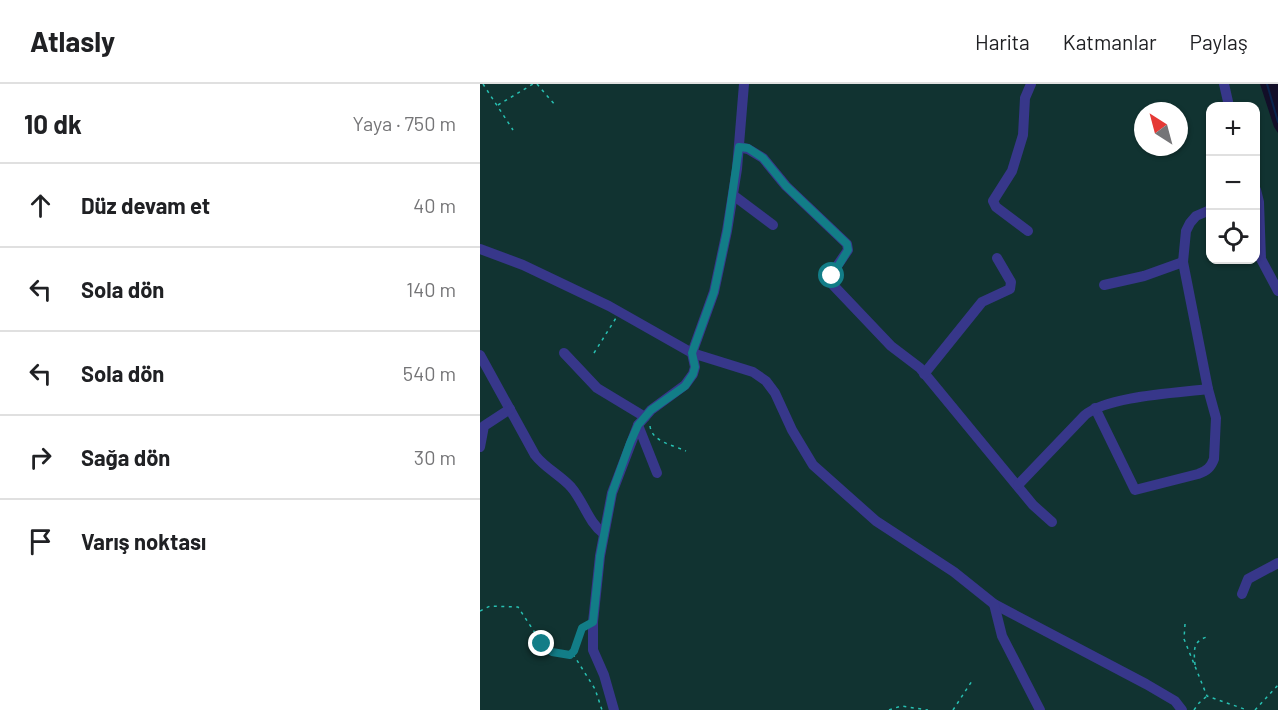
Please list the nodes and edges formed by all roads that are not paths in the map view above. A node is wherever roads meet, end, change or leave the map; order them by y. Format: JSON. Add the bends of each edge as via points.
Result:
{"nodes":[{"id":1,"x":744,"y":84,"type":"edge"},
{"id":2,"x":1031,"y":84,"type":"edge"},
{"id":3,"x":1224,"y":84,"type":"edge"},
{"id":4,"x":1228,"y":102,"type":"edge"},
{"id":5,"x":739,"y":147,"type":"junction"},
{"id":6,"x":733,"y":195,"type":"junction"},
{"id":7,"x":1206,"y":212,"type":"edge"},
{"id":8,"x":773,"y":225,"type":"dead end"},
{"id":9,"x":1028,"y":231,"type":"dead end"},
{"id":10,"x":480,"y":249,"type":"edge"},
{"id":11,"x":1260,"y":249,"type":"edge"},
{"id":12,"x":997,"y":258,"type":"dead end"},
{"id":13,"x":1183,"y":262,"type":"junction"},
{"id":14,"x":1104,"y":285,"type":"dead end"},
{"id":15,"x":1278,"y":291,"type":"edge"},
{"id":16,"x":564,"y":353,"type":"dead end"},
{"id":17,"x":692,"y":353,"type":"junction"},
{"id":18,"x":480,"y":355,"type":"edge"},
{"id":19,"x":924,"y":374,"type":"junction"},
{"id":20,"x":1208,"y":389,"type":"junction"},
{"id":21,"x":1095,"y":408,"type":"junction"},
{"id":22,"x":510,"y":409,"type":"junction"},
{"id":23,"x":645,"y":421,"type":"junction"},
{"id":24,"x":480,"y":447,"type":"edge"},
{"id":25,"x":657,"y":473,"type":"dead end"},
{"id":26,"x":1018,"y":485,"type":"junction"},
{"id":27,"x":1052,"y":522,"type":"dead end"},
{"id":28,"x":604,"y":534,"type":"junction"},
{"id":29,"x":1278,"y":563,"type":"edge"},
{"id":30,"x":1242,"y":594,"type":"dead end"},
{"id":31,"x":994,"y":604,"type":"junction"},
{"id":32,"x":614,"y":710,"type":"edge"},
{"id":33,"x":1040,"y":710,"type":"edge"},
{"id":34,"x":1182,"y":710,"type":"edge"}],
"edges":[{"from":1,"to":5,"type":"street"},
{"from":2,"to":9,"type":"street","via":[[1025,98],[1023,135],[1012,171],[993,201]]},
{"from":3,"to":4,"type":"street"},
{"from":5,"to":6,"type":"street"},
{"from":5,"to":19,"type":"street","via":[[763,158],[786,186],[847,244],[848,250],[833,272],[833,285],[891,346]]},
{"from":6,"to":8,"type":"street"},
{"from":6,"to":17,"type":"street","via":[[714,292]]},
{"from":7,"to":13,"type":"street","via":[[1196,216],[1186,231]]},
{"from":10,"to":17,"type":"street","via":[[523,265],[620,312]]},
{"from":11,"to":15,"type":"street","via":[[1261,259]]},
{"from":12,"to":19,"type":"street","via":[[1011,282],[1010,288],[982,302]]},
{"from":13,"to":14,"type":"street"},
{"from":13,"to":20,"type":"street"},
{"from":16,"to":23,"type":"street","via":[[597,388]]},
{"from":17,"to":23,"type":"street","via":[[695,367],[690,380],[651,410]]},
{"from":17,"to":31,"type":"street","via":[[740,366],[766,381],[813,465],[876,521],[954,572]]},
{"from":18,"to":22,"type":"street"},
{"from":19,"to":26,"type":"street"},
{"from":20,"to":21,"type":"street"},
{"from":20,"to":21,"type":"street","via":[[1216,418],[1212,464],[1204,472],[1135,490]]},
{"from":21,"to":26,"type":"street"},
{"from":22,"to":24,"type":"street","via":[[484,426]]},
{"from":22,"to":28,"type":"street","via":[[535,455],[572,488],[590,520]]},
{"from":23,"to":25,"type":"street"},
{"from":23,"to":28,"type":"street","via":[[612,493]]},
{"from":26,"to":27,"type":"street"},
{"from":28,"to":32,"type":"street","via":[[593,650]]},
{"from":29,"to":30,"type":"street","via":[[1248,579]]},
{"from":31,"to":33,"type":"street","via":[[1002,636]]},
{"from":31,"to":34,"type":"street","via":[[1146,684],[1175,701]]}]}
